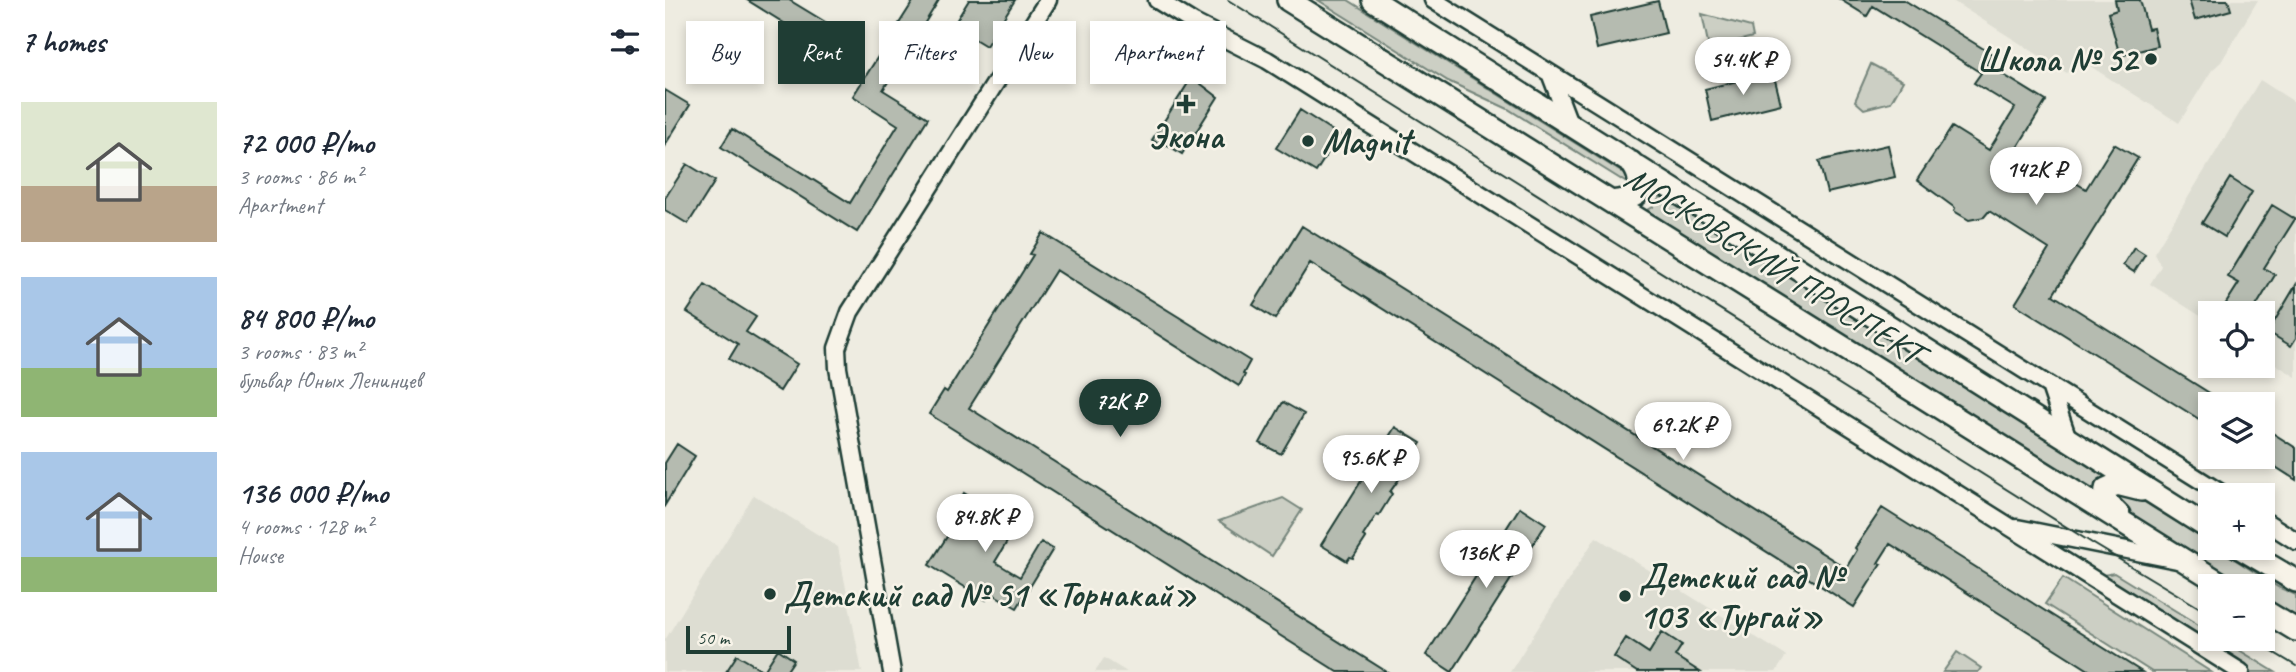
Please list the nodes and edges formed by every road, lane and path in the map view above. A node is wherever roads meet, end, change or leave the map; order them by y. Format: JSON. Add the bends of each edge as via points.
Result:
{"nodes":[{"id":1,"x":1048,"y":0,"type":"edge"},
{"id":2,"x":1157,"y":0,"type":"edge"},
{"id":3,"x":1288,"y":0,"type":"edge"},
{"id":4,"x":1373,"y":0,"type":"edge"},
{"id":5,"x":1433,"y":0,"type":"edge"},
{"id":6,"x":1550,"y":73,"type":"junction"},
{"id":7,"x":1569,"y":123,"type":"junction"},
{"id":8,"x":1631,"y":162,"type":"junction"},
{"id":9,"x":1611,"y":202,"type":"junction"},
{"id":10,"x":2050,"y":386,"type":"junction"},
{"id":11,"x":2069,"y":439,"type":"junction"},
{"id":12,"x":2205,"y":483,"type":"edge"},
{"id":13,"x":2157,"y":495,"type":"junction"},
{"id":14,"x":2198,"y":521,"type":"edge"},
{"id":15,"x":2007,"y":526,"type":"junction"},
{"id":16,"x":2275,"y":528,"type":"edge"},
{"id":17,"x":2133,"y":530,"type":"junction"},
{"id":18,"x":2296,"y":541,"type":"edge"},
{"id":19,"x":2260,"y":560,"type":"edge"},
{"id":20,"x":2184,"y":562,"type":"junction"},
{"id":21,"x":2204,"y":574,"type":"edge"},
{"id":22,"x":2296,"y":581,"type":"edge"},
{"id":23,"x":2275,"y":617,"type":"edge"},
{"id":24,"x":2296,"y":630,"type":"edge"},
{"id":25,"x":892,"y":672,"type":"edge"},
{"id":26,"x":2241,"y":672,"type":"edge"}],
"edges":[{"from":1,"to":25,"type":"street","via":[[850,312],[837,348]]},
{"from":2,"to":15,"type":"street","via":[[1278,67]]},
{"from":3,"to":9,"type":"main road","name":"МОСКОВСКИЙ ПРОСПЕКТ"},
{"from":4,"to":7,"type":"main road","name":"МОСКОВСКИЙ ПРОСПЕКТ"},
{"from":5,"to":6,"type":"street"},
{"from":6,"to":7,"type":"street"},
{"from":6,"to":10,"type":"street"},
{"from":7,"to":8,"type":"main road","name":"МОСКОВСКИЙ ПРОСПЕКТ"},
{"from":8,"to":9,"type":"main road","via":[[1638,172],[1637,194]]},
{"from":8,"to":11,"type":"main road","name":"МОСКОВСКИЙ ПРОСПЕКТ"},
{"from":9,"to":17,"type":"main road","name":"МОСКОВСКИЙ ПРОСПЕКТ"},
{"from":10,"to":11,"type":"street"},
{"from":10,"to":12,"type":"street"},
{"from":11,"to":13,"type":"main road","name":"МОСКОВСКИЙ ПРОСПЕКТ"},
{"from":13,"to":14,"type":"main road","name":"МОСКОВСКИЙ ПРОСПЕКТ"},
{"from":13,"to":17,"type":"main road","via":[[2117,484],[2106,489],[2105,501]]},
{"from":15,"to":20,"type":"street"},
{"from":15,"to":26,"type":"street"},
{"from":16,"to":18,"type":"street"},
{"from":17,"to":20,"type":"main road","name":"МОСКОВСКИЙ ПРОСПЕКТ"},
{"from":19,"to":22,"type":"main road"},
{"from":20,"to":21,"type":"main road","name":"МОСКОВСКИЙ ПРОСПЕКТ"},
{"from":23,"to":24,"type":"main road"}]}
